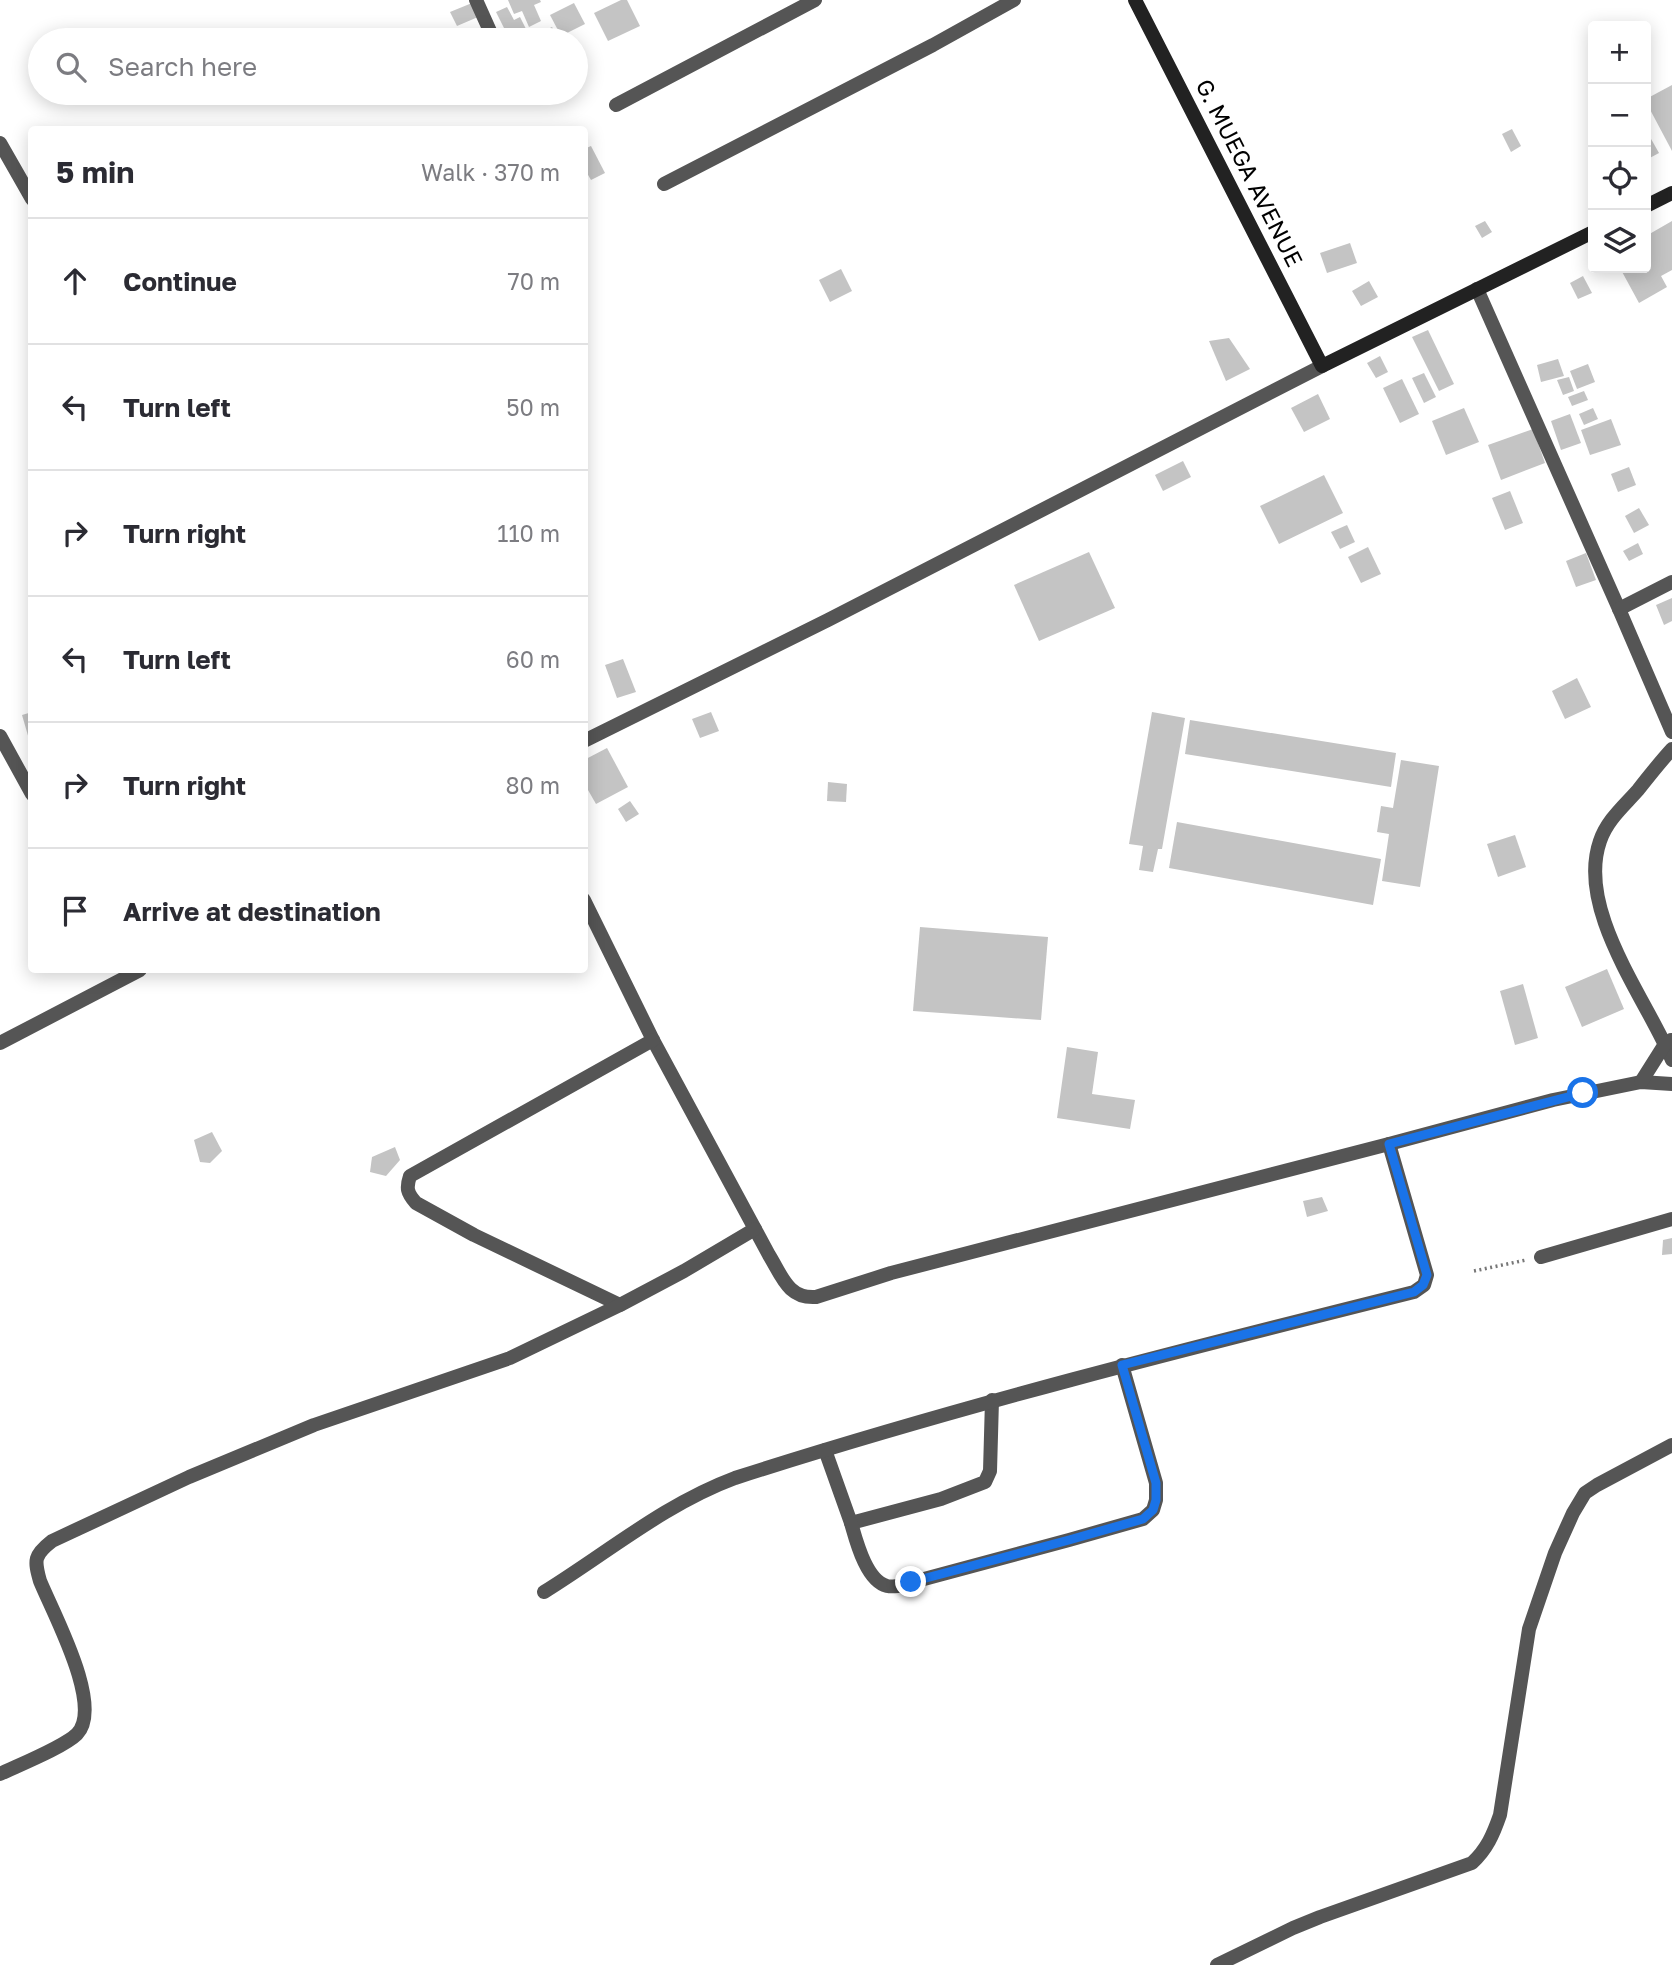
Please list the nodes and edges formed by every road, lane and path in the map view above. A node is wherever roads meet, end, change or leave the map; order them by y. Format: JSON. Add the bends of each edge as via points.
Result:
{"nodes":[{"id":1,"x":476,"y":0,"type":"edge"},
{"id":2,"x":815,"y":0,"type":"edge"},
{"id":3,"x":1014,"y":0,"type":"edge"},
{"id":4,"x":1135,"y":0,"type":"edge"},
{"id":5,"x":489,"y":28,"type":"edge"},
{"id":6,"x":616,"y":105,"type":"dead end"},
{"id":7,"x":0,"y":143,"type":"edge"},
{"id":8,"x":664,"y":184,"type":"dead end"},
{"id":9,"x":28,"y":192,"type":"edge"},
{"id":10,"x":1672,"y":193,"type":"edge"},
{"id":11,"x":1651,"y":204,"type":"edge"},
{"id":12,"x":1588,"y":234,"type":"edge"},
{"id":13,"x":1477,"y":289,"type":"junction"},
{"id":14,"x":1322,"y":366,"type":"junction"},
{"id":15,"x":1672,"y":582,"type":"edge"},
{"id":16,"x":1619,"y":609,"type":"junction"},
{"id":17,"x":1672,"y":732,"type":"edge"},
{"id":18,"x":0,"y":736,"type":"edge"},
{"id":19,"x":588,"y":739,"type":"edge"},
{"id":20,"x":1672,"y":749,"type":"edge"},
{"id":21,"x":28,"y":787,"type":"edge"},
{"id":22,"x":588,"y":908,"type":"edge"},
{"id":23,"x":129,"y":973,"type":"edge"},
{"id":24,"x":653,"y":1040,"type":"junction"},
{"id":25,"x":1669,"y":1041,"type":"edge"},
{"id":26,"x":0,"y":1043,"type":"edge"},
{"id":27,"x":1672,"y":1059,"type":"edge"},
{"id":28,"x":1641,"y":1082,"type":"junction"},
{"id":29,"x":1672,"y":1084,"type":"edge"},
{"id":30,"x":1389,"y":1144,"type":"junction"},
{"id":31,"x":1672,"y":1219,"type":"edge"},
{"id":32,"x":755,"y":1229,"type":"junction"},
{"id":33,"x":1541,"y":1257,"type":"joint"},
{"id":34,"x":1474,"y":1271,"type":"dead end"},
{"id":35,"x":620,"y":1305,"type":"junction"},
{"id":36,"x":1122,"y":1365,"type":"junction"},
{"id":37,"x":992,"y":1400,"type":"junction"},
{"id":38,"x":1672,"y":1445,"type":"edge"},
{"id":39,"x":825,"y":1450,"type":"junction"},
{"id":40,"x":851,"y":1523,"type":"junction"},
{"id":41,"x":544,"y":1592,"type":"dead end"},
{"id":42,"x":0,"y":1774,"type":"edge"},
{"id":43,"x":1217,"y":1965,"type":"edge"}],
"edges":[{"from":1,"to":5,"type":"street"},
{"from":2,"to":6,"type":"street"},
{"from":3,"to":8,"type":"street"},
{"from":4,"to":14,"type":"street","name":"G. MUEGA AVENUE"},
{"from":7,"to":9,"type":"street"},
{"from":10,"to":11,"type":"street"},
{"from":12,"to":13,"type":"street"},
{"from":13,"to":14,"type":"street"},
{"from":13,"to":16,"type":"street"},
{"from":14,"to":19,"type":"street"},
{"from":15,"to":16,"type":"street"},
{"from":16,"to":17,"type":"street"},
{"from":18,"to":21,"type":"street"},
{"from":20,"to":25,"type":"street","via":[[1609,823],[1600,841],[1595,884],[1601,914],[1624,967]]},
{"from":22,"to":24,"type":"street"},
{"from":23,"to":26,"type":"street"},
{"from":24,"to":32,"type":"street"},
{"from":24,"to":35,"type":"street","via":[[410,1176],[406,1187],[416,1203],[474,1235]]},
{"from":25,"to":27,"type":"street"},
{"from":25,"to":28,"type":"street"},
{"from":28,"to":29,"type":"street"},
{"from":28,"to":30,"type":"street","via":[[1553,1100]]},
{"from":30,"to":32,"type":"street","via":[[891,1273],[816,1297],[790,1289]]},
{"from":30,"to":36,"type":"street","via":[[1424,1262],[1427,1275],[1423,1285],[1414,1292]]},
{"from":31,"to":33,"type":"street"},
{"from":32,"to":35,"type":"street"},
{"from":33,"to":34,"type":"path"},
{"from":35,"to":42,"type":"street","via":[[510,1358],[314,1425],[189,1477],[40,1550],[36,1560],[40,1581],[81,1678],[83,1724],[66,1743]]},
{"from":36,"to":37,"type":"street"},
{"from":36,"to":40,"type":"street","via":[[1156,1483],[1153,1510],[1143,1519],[887,1587],[867,1569]]},
{"from":37,"to":39,"type":"street"},
{"from":37,"to":40,"type":"street","via":[[992,1456],[985,1482]]},
{"from":38,"to":43,"type":"street","via":[[1585,1493],[1568,1523],[1530,1629],[1500,1815],[1483,1853],[1472,1863],[1320,1917]]},
{"from":39,"to":40,"type":"street"},
{"from":39,"to":41,"type":"street","via":[[710,1487],[676,1504]]}]}
